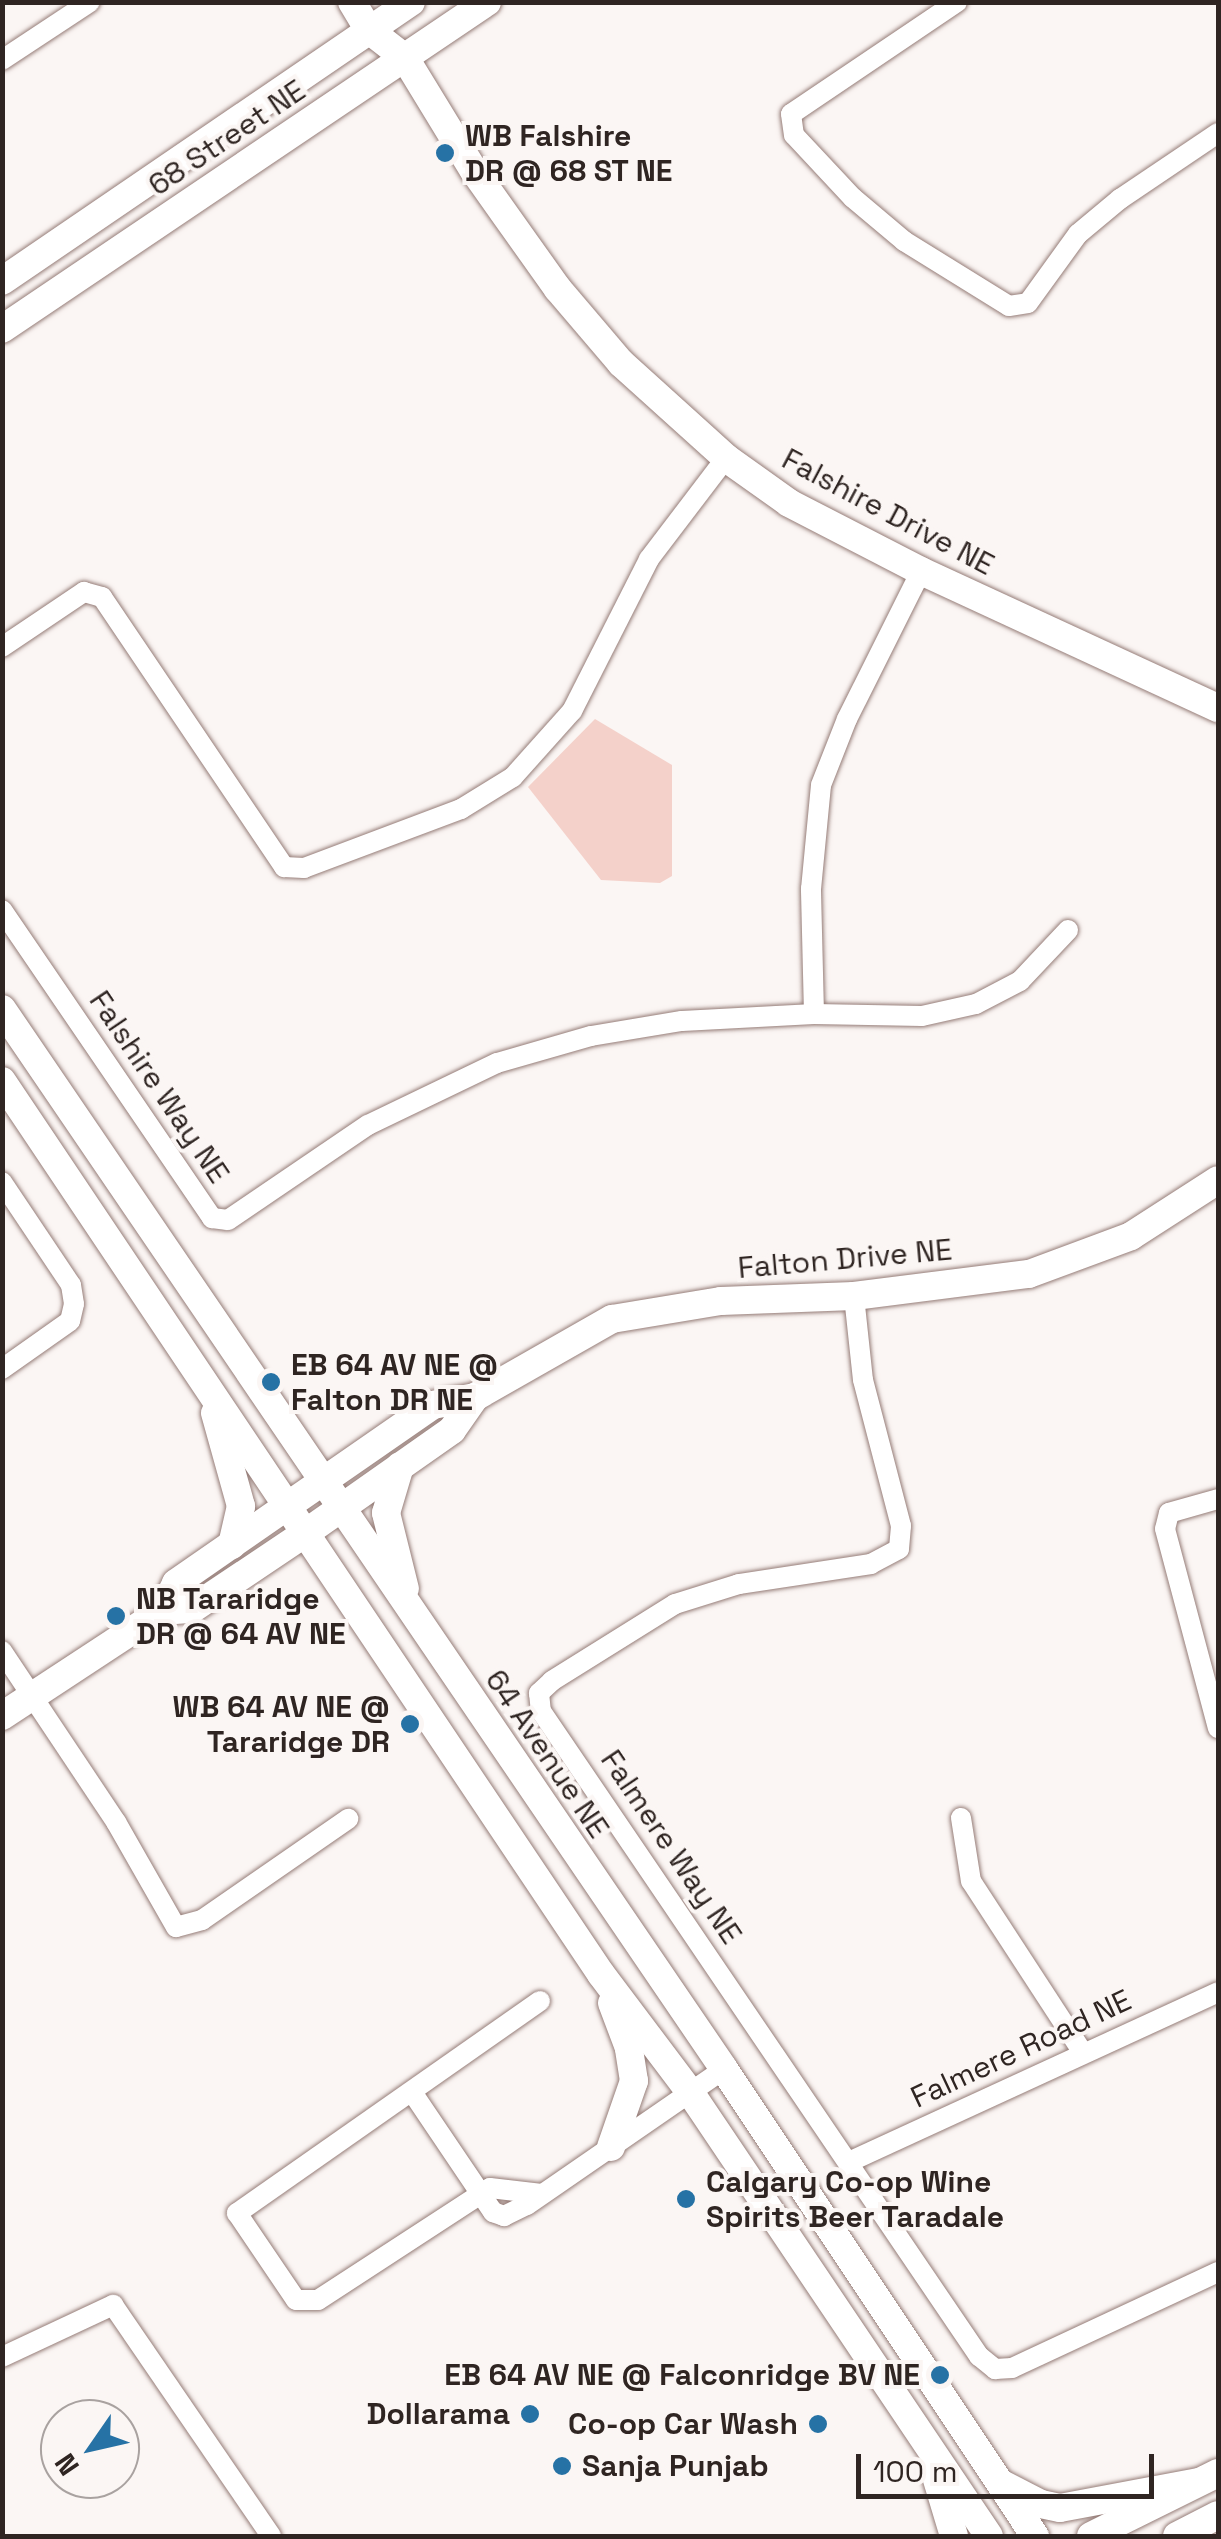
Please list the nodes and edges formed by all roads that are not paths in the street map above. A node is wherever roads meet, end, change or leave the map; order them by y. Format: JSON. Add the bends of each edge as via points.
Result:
{"nodes":[{"id":1,"x":90,"y":2,"type":"edge"},
{"id":2,"x":352,"y":2,"type":"edge"},
{"id":3,"x":487,"y":2,"type":"edge"},
{"id":4,"x":957,"y":2,"type":"edge"},
{"id":5,"x":399,"y":6,"type":"edge"},
{"id":6,"x":369,"y":30,"type":"junction"},
{"id":7,"x":404,"y":58,"type":"junction"},
{"id":8,"x":2,"y":60,"type":"edge"},
{"id":9,"x":1218,"y":133,"type":"edge"},
{"id":10,"x":2,"y":281,"type":"edge"},
{"id":11,"x":2,"y":329,"type":"edge"},
{"id":12,"x":726,"y":458,"type":"junction"},
{"id":13,"x":921,"y":571,"type":"junction"},
{"id":14,"x":2,"y":647,"type":"edge"},
{"id":15,"x":1218,"y":708,"type":"edge"},
{"id":16,"x":2,"y":910,"type":"edge"},
{"id":17,"x":1068,"y":930,"type":"dead end"},
{"id":18,"x":2,"y":1010,"type":"edge"},
{"id":19,"x":814,"y":1014,"type":"junction"},
{"id":20,"x":2,"y":1082,"type":"edge"},
{"id":21,"x":1218,"y":1180,"type":"edge"},
{"id":22,"x":2,"y":1182,"type":"edge"},
{"id":23,"x":854,"y":1296,"type":"junction"},
{"id":24,"x":2,"y":1369,"type":"edge"},
{"id":25,"x":203,"y":1378,"type":"junction"},
{"id":26,"x":474,"y":1396,"type":"junction"},
{"id":27,"x":400,"y":1466,"type":"junction"},
{"id":28,"x":322,"y":1481,"type":"junction"},
{"id":29,"x":1218,"y":1499,"type":"edge"},
{"id":30,"x":289,"y":1504,"type":"junction"},
{"id":31,"x":339,"y":1507,"type":"junction"},
{"id":32,"x":307,"y":1532,"type":"junction"},
{"id":33,"x":232,"y":1545,"type":"junction"},
{"id":34,"x":162,"y":1611,"type":"junction"},
{"id":35,"x":414,"y":1616,"type":"junction"},
{"id":36,"x":2,"y":1651,"type":"edge"},
{"id":37,"x":32,"y":1696,"type":"junction"},
{"id":38,"x":2,"y":1716,"type":"edge"},
{"id":39,"x":1218,"y":1728,"type":"edge"},
{"id":40,"x":961,"y":1818,"type":"dead end"},
{"id":41,"x":348,"y":1819,"type":"dead end"},
{"id":42,"x":601,"y":1974,"type":"junction"},
{"id":43,"x":1218,"y":1992,"type":"edge"},
{"id":44,"x":540,"y":2002,"type":"dead end"},
{"id":45,"x":1083,"y":2053,"type":"junction"},
{"id":46,"x":724,"y":2068,"type":"junction"},
{"id":47,"x":412,"y":2092,"type":"junction"},
{"id":48,"x":690,"y":2092,"type":"junction"},
{"id":49,"x":611,"y":2147,"type":"junction"},
{"id":50,"x":849,"y":2162,"type":"junction"},
{"id":51,"x":479,"y":2193,"type":"junction"},
{"id":52,"x":1218,"y":2272,"type":"edge"},
{"id":53,"x":2,"y":2357,"type":"edge"},
{"id":54,"x":927,"y":2448,"type":"junction"},
{"id":55,"x":1209,"y":2477,"type":"edge"},
{"id":56,"x":998,"y":2481,"type":"junction"},
{"id":57,"x":1218,"y":2515,"type":"edge"},
{"id":58,"x":270,"y":2536,"type":"edge"},
{"id":59,"x":954,"y":2536,"type":"edge"},
{"id":60,"x":989,"y":2536,"type":"edge"},
{"id":61,"x":1036,"y":2536,"type":"edge"},
{"id":62,"x":1091,"y":2536,"type":"edge"},
{"id":63,"x":1177,"y":2536,"type":"edge"}],
"edges":[{"from":1,"to":8,"type":"street"},
{"from":2,"to":6,"type":"main road"},
{"from":3,"to":7,"type":"main road","name":"68 Street NE"},
{"from":4,"to":9,"type":"street","via":[[791,114],[794,135],[904,241],[1009,306],[1028,303],[1078,234],[1106,210]]},
{"from":5,"to":6,"type":"main road","name":"68 Street NE"},
{"from":5,"to":7,"type":"main road"},
{"from":6,"to":7,"type":"main road"},
{"from":6,"to":10,"type":"main road","name":"68 Street NE"},
{"from":7,"to":11,"type":"main road","name":"68 Street NE"},
{"from":7,"to":12,"type":"main road","name":"Falshire Drive NE","via":[[558,289],[621,363]]},
{"from":12,"to":13,"type":"main road","name":"Falshire Drive NE","via":[[788,503]]},
{"from":12,"to":14,"type":"street","via":[[649,559],[572,711],[513,777],[461,809],[304,868],[284,867],[102,597],[84,592]]},
{"from":13,"to":15,"type":"main road","name":"Falshire Drive NE"},
{"from":13,"to":19,"type":"street","via":[[822,786],[811,889]]},
{"from":16,"to":19,"type":"street","name":"Falshire Way NE","via":[[212,1218],[228,1220],[368,1125],[498,1063],[591,1036],[682,1021]]},
{"from":17,"to":19,"type":"street","name":"Falshire Way NE","via":[[1020,982],[976,1004],[922,1016]]},
{"from":18,"to":28,"type":"main road","name":"64 Avenue NE"},
{"from":20,"to":25,"type":"main road"},
{"from":21,"to":23,"type":"main road","name":"Falton Drive NE","via":[[1131,1236],[1029,1274]]},
{"from":22,"to":24,"type":"street","via":[[71,1285],[74,1304],[70,1321]]},
{"from":23,"to":26,"type":"main road","name":"Falton Drive NE","via":[[721,1301],[612,1319]]},
{"from":23,"to":50,"type":"street","name":"Falmere Way NE","via":[[863,1380],[901,1526],[900,1549],[872,1564],[738,1584],[675,1604],[538,1693],[541,1711]]},
{"from":25,"to":30,"type":"main road"},
{"from":25,"to":33,"type":"main road","via":[[239,1488]]},
{"from":26,"to":27,"type":"main road","name":"Falton Drive NE","via":[[452,1430]]},
{"from":26,"to":28,"type":"main road","name":"Falton Drive NE","via":[[432,1405]]},
{"from":27,"to":31,"type":"main road","name":"Falton Drive NE"},
{"from":27,"to":35,"type":"main road","via":[[388,1498],[387,1528]]},
{"from":28,"to":30,"type":"main road","name":"Falton Drive NE"},
{"from":28,"to":31,"type":"main road","name":"64 Avenue NE"},
{"from":29,"to":39,"type":"street","via":[[1170,1512],[1165,1529]]},
{"from":30,"to":32,"type":"main road"},
{"from":30,"to":33,"type":"main road","name":"Falton Drive NE"},
{"from":31,"to":32,"type":"main road","name":"Falton Drive NE"},
{"from":31,"to":35,"type":"main road","name":"64 Avenue NE"},
{"from":32,"to":34,"type":"main road","name":"Falton Drive NE","via":[[192,1609]]},
{"from":32,"to":42,"type":"main road"},
{"from":33,"to":34,"type":"main road","name":"Falton Drive NE","via":[[176,1583]]},
{"from":34,"to":37,"type":"main road"},
{"from":35,"to":46,"type":"main road","name":"64 Avenue NE"},
{"from":36,"to":37,"type":"street"},
{"from":37,"to":38,"type":"main road"},
{"from":37,"to":41,"type":"street","via":[[176,1927],[202,1920]]},
{"from":40,"to":45,"type":"street","via":[[972,1881]]},
{"from":42,"to":48,"type":"main road"},
{"from":42,"to":49,"type":"main road","via":[[634,2081]]},
{"from":43,"to":45,"type":"street","name":"Falmere Road NE"},
{"from":44,"to":47,"type":"street"},
{"from":45,"to":50,"type":"street","name":"Falmere Road NE"},
{"from":46,"to":48,"type":"street"},
{"from":46,"to":56,"type":"main road","name":"64 Avenue NE"},
{"from":47,"to":51,"type":"street"},
{"from":47,"to":51,"type":"street","via":[[237,2213],[296,2300],[318,2300]]},
{"from":48,"to":49,"type":"street"},
{"from":48,"to":54,"type":"main road"},
{"from":49,"to":51,"type":"street","via":[[504,2216]]},
{"from":50,"to":52,"type":"street","name":"Falmere Way NE","via":[[979,2356],[995,2369],[1012,2368]]},
{"from":53,"to":58,"type":"street","via":[[114,2305]]},
{"from":54,"to":59,"type":"main road"},
{"from":54,"to":60,"type":"main road"},
{"from":55,"to":56,"type":"main road","via":[[1060,2508]]},
{"from":55,"to":62,"type":"main road"},
{"from":56,"to":61,"type":"main road","name":"64 Avenue NE"},
{"from":57,"to":63,"type":"main road"}]}
